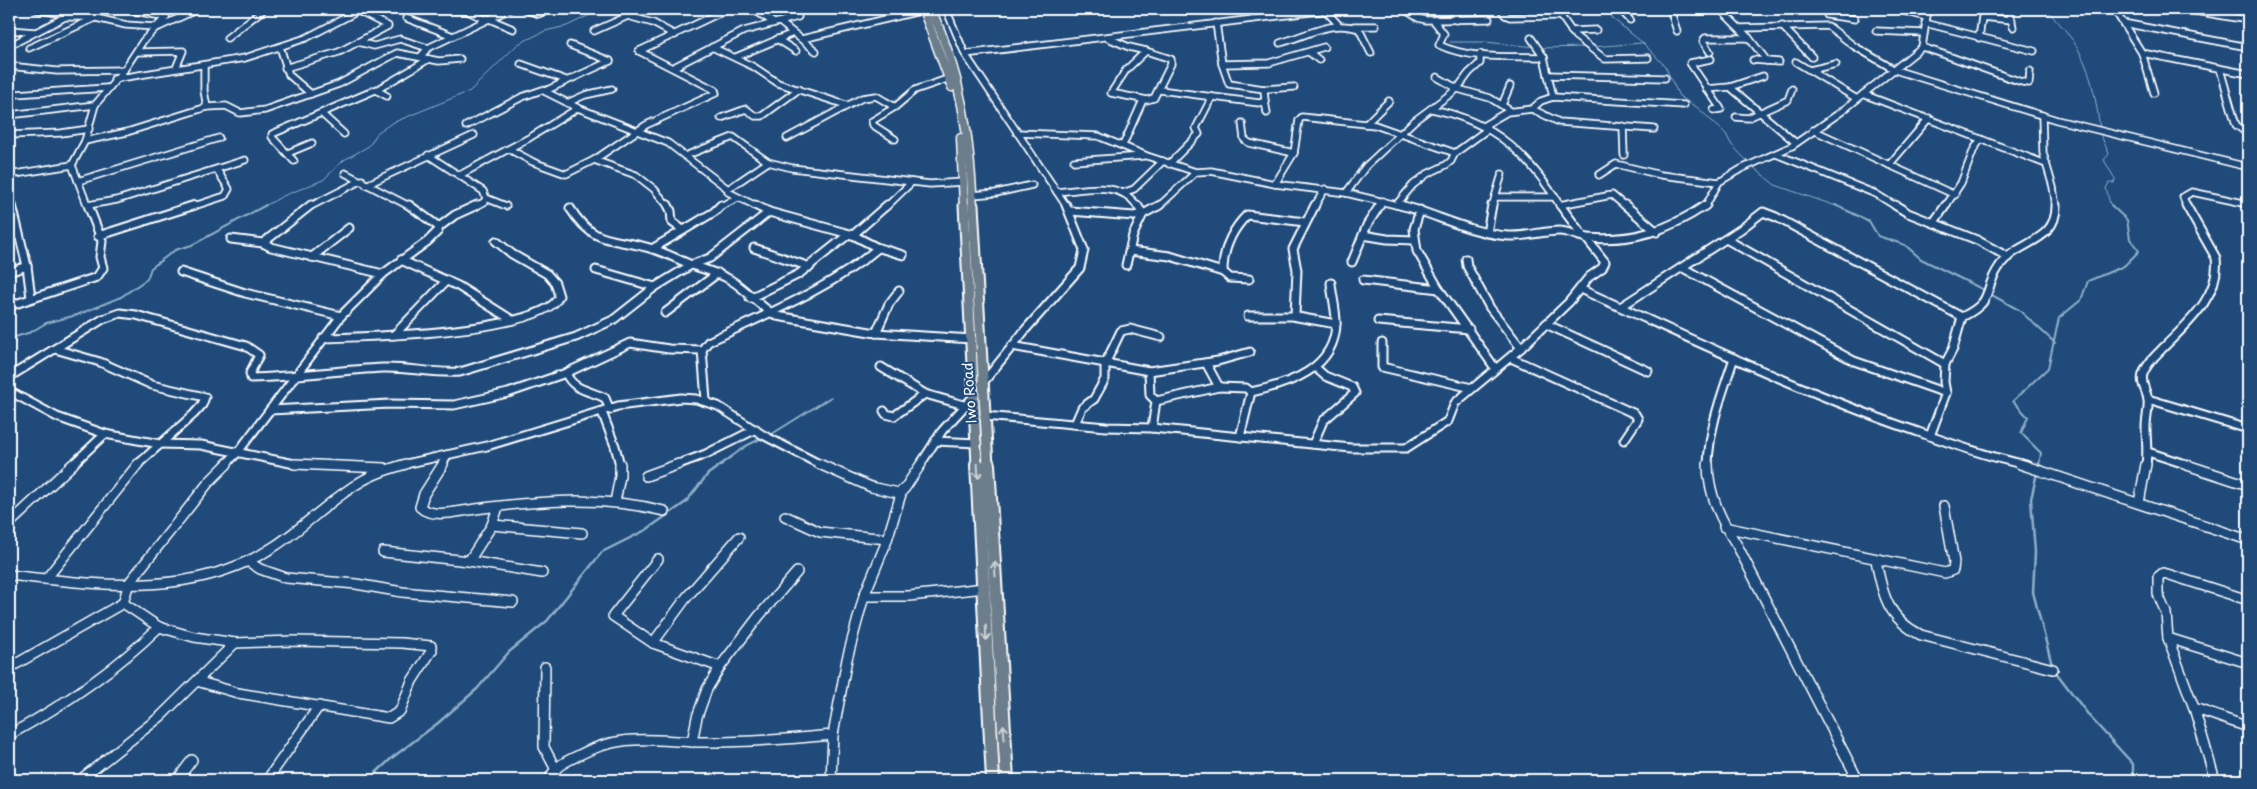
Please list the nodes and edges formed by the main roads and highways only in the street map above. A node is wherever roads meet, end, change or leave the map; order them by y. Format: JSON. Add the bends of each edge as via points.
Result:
{"nodes":[{"id":1,"x":926,"y":9,"type":"edge"},
{"id":2,"x":971,"y":237,"type":"junction"},
{"id":3,"x":993,"y":780,"type":"edge"},
{"id":4,"x":1007,"y":780,"type":"edge"}],
"edges":[{"from":1,"to":2,"type":"main road","name":"Iwo Road","via":[[950,78],[959,120]]},
{"from":1,"to":2,"type":"main road","name":"Iwo Road","via":[[947,47],[961,94],[972,195]]},
{"from":2,"to":3,"type":"main road","name":"Iwo Road","one_way":true,"via":[[972,339]]},
{"from":4,"to":2,"type":"main road","name":"Iwo Road","one_way":true}]}
